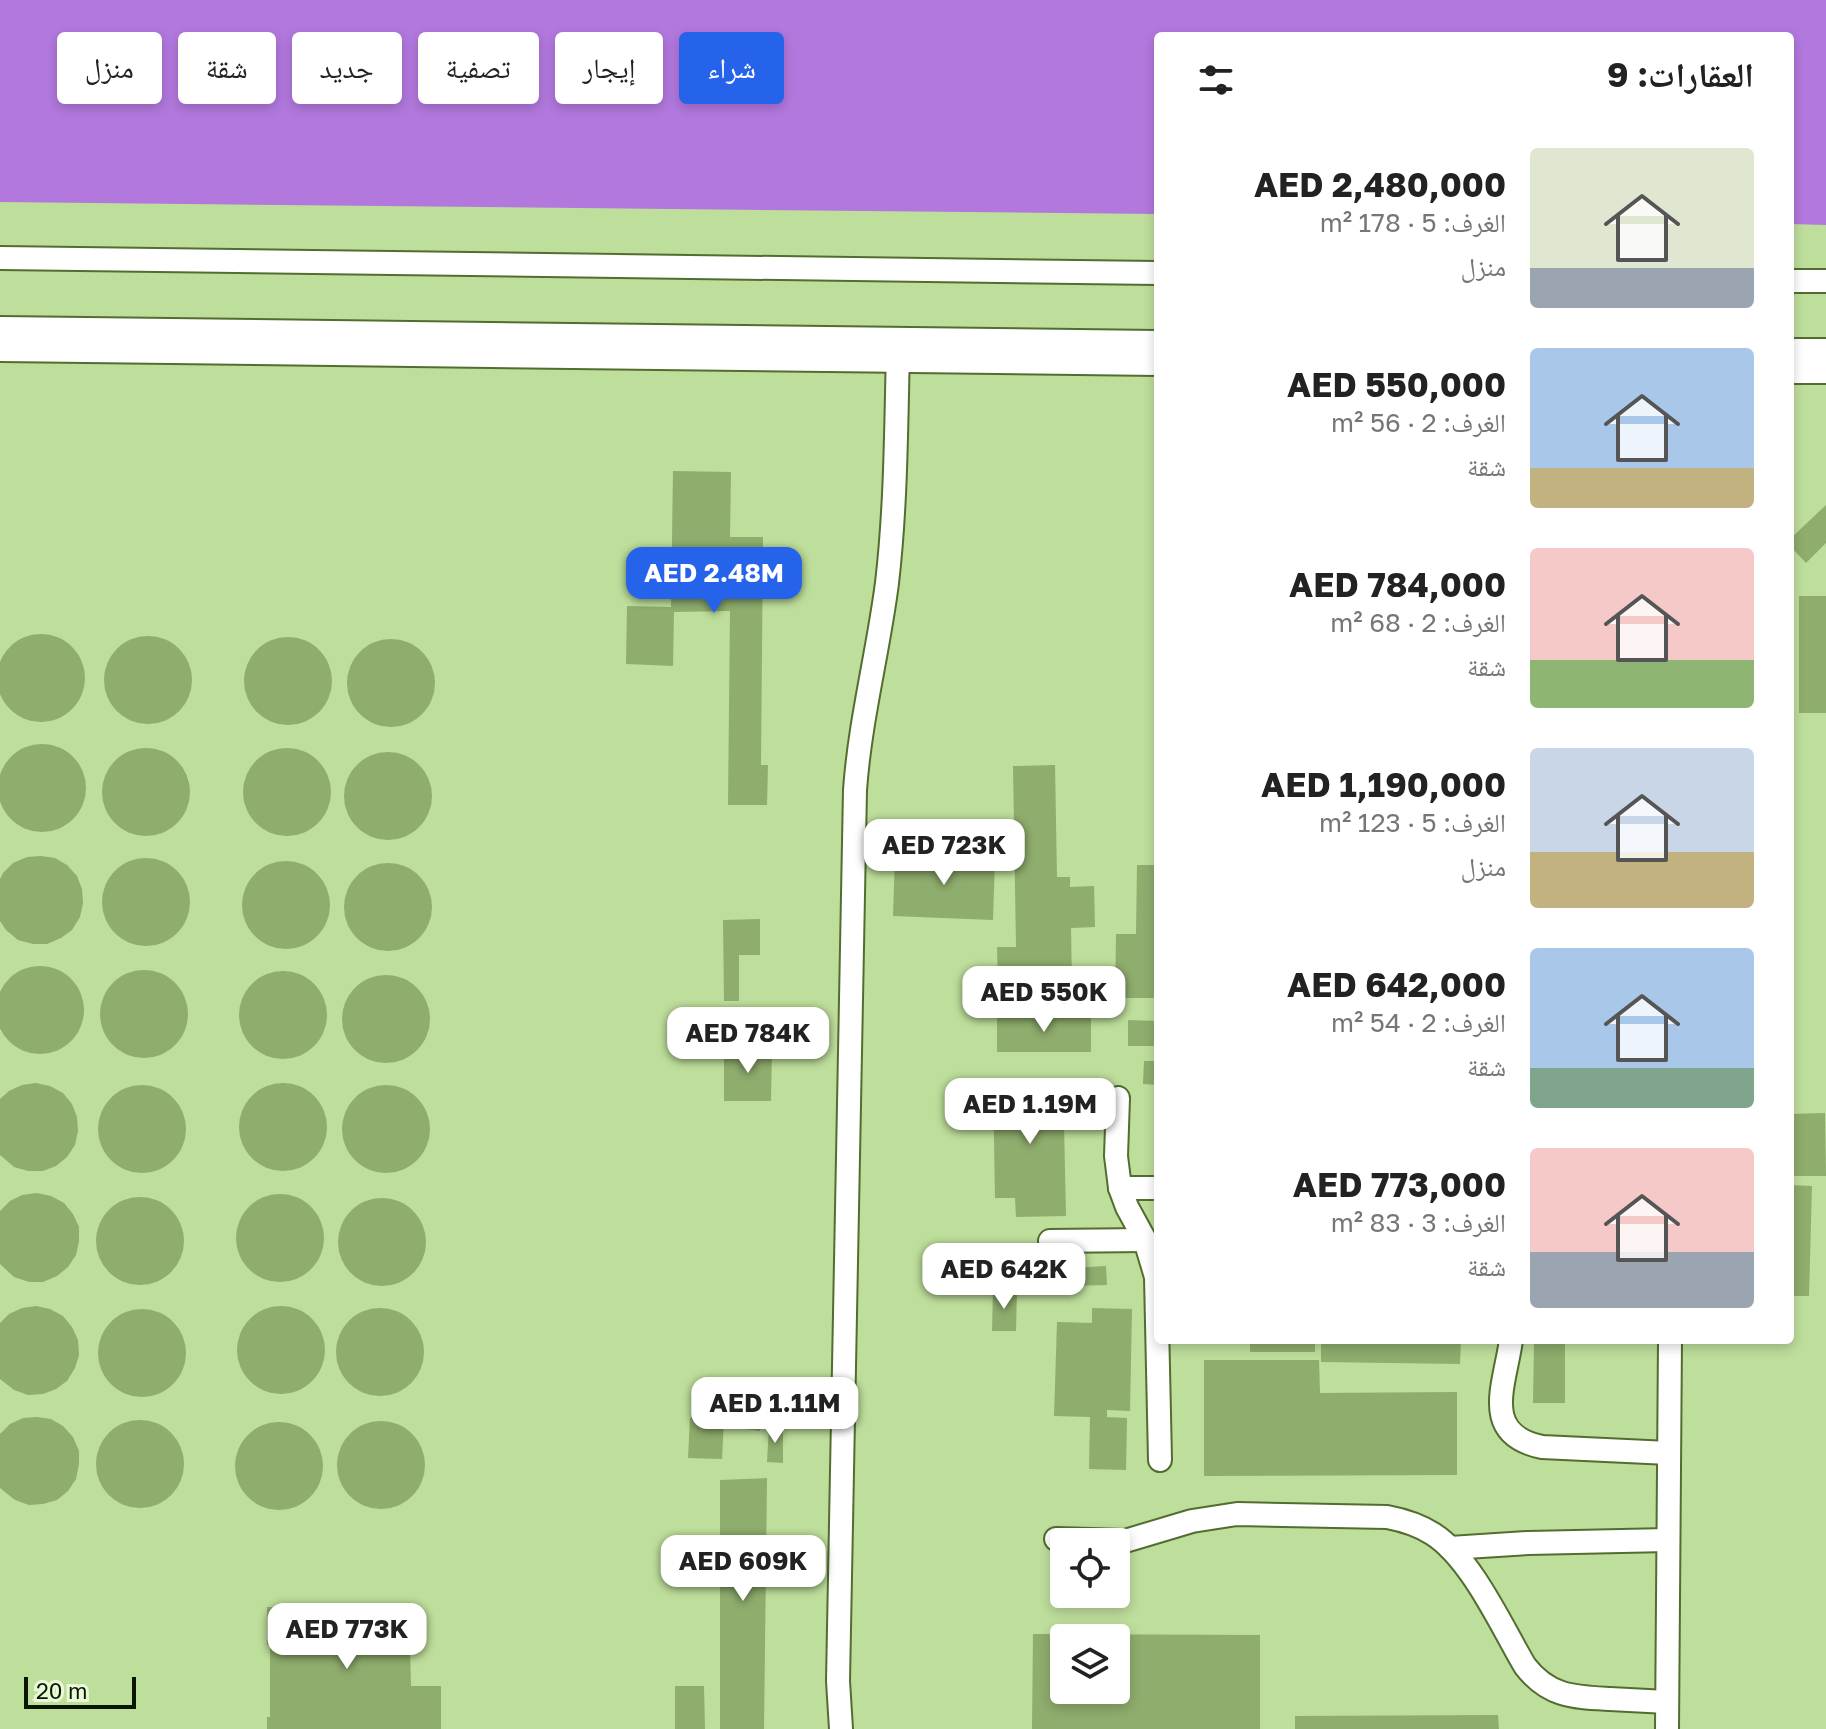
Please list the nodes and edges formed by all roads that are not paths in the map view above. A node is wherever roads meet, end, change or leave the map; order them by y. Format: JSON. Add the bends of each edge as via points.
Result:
{"nodes":[{"id":1,"x":0,"y":258,"type":"edge"},
{"id":2,"x":1154,"y":273,"type":"edge"},
{"id":3,"x":1794,"y":281,"type":"edge"},
{"id":4,"x":1826,"y":281,"type":"edge"},
{"id":5,"x":0,"y":339,"type":"edge"},
{"id":6,"x":898,"y":350,"type":"junction"},
{"id":7,"x":1154,"y":353,"type":"edge"},
{"id":8,"x":1794,"y":361,"type":"edge"},
{"id":9,"x":1826,"y":361,"type":"edge"},
{"id":10,"x":1118,"y":1098,"type":"dead end"},
{"id":11,"x":1120,"y":1188,"type":"junction"},
{"id":12,"x":1154,"y":1188,"type":"edge"},
{"id":13,"x":1145,"y":1240,"type":"junction"},
{"id":14,"x":1050,"y":1241,"type":"dead end"},
{"id":15,"x":1154,"y":1270,"type":"edge"},
{"id":16,"x":1157,"y":1344,"type":"edge"},
{"id":17,"x":1510,"y":1344,"type":"edge"},
{"id":18,"x":1670,"y":1344,"type":"edge"},
{"id":19,"x":1669,"y":1453,"type":"junction"},
{"id":20,"x":1160,"y":1460,"type":"dead end"},
{"id":21,"x":1130,"y":1540,"type":"edge"},
{"id":22,"x":1668,"y":1540,"type":"junction"},
{"id":23,"x":1450,"y":1548,"type":"junction"},
{"id":24,"x":1667,"y":1702,"type":"junction"},
{"id":25,"x":841,"y":1729,"type":"edge"},
{"id":26,"x":1667,"y":1729,"type":"edge"}],
"edges":[{"from":1,"to":2,"type":"lane"},
{"from":3,"to":4,"type":"lane"},
{"from":5,"to":6,"type":"street"},
{"from":6,"to":7,"type":"street"},
{"from":6,"to":25,"type":"lane","via":[[891,543],[855,790]]},
{"from":8,"to":9,"type":"street"},
{"from":10,"to":11,"type":"lane"},
{"from":11,"to":12,"type":"lane"},
{"from":11,"to":13,"type":"lane"},
{"from":13,"to":14,"type":"lane"},
{"from":13,"to":15,"type":"lane"},
{"from":16,"to":20,"type":"lane"},
{"from":17,"to":19,"type":"lane","via":[[1501,1402],[1507,1429],[1516,1438],[1542,1447]]},
{"from":18,"to":19,"type":"lane"},
{"from":19,"to":22,"type":"lane"},
{"from":21,"to":23,"type":"lane","via":[[1237,1514],[1387,1517],[1436,1535]]},
{"from":22,"to":23,"type":"lane"},
{"from":22,"to":24,"type":"lane"},
{"from":23,"to":24,"type":"lane","via":[[1525,1666],[1545,1686],[1575,1697]]},
{"from":24,"to":26,"type":"lane"}]}
